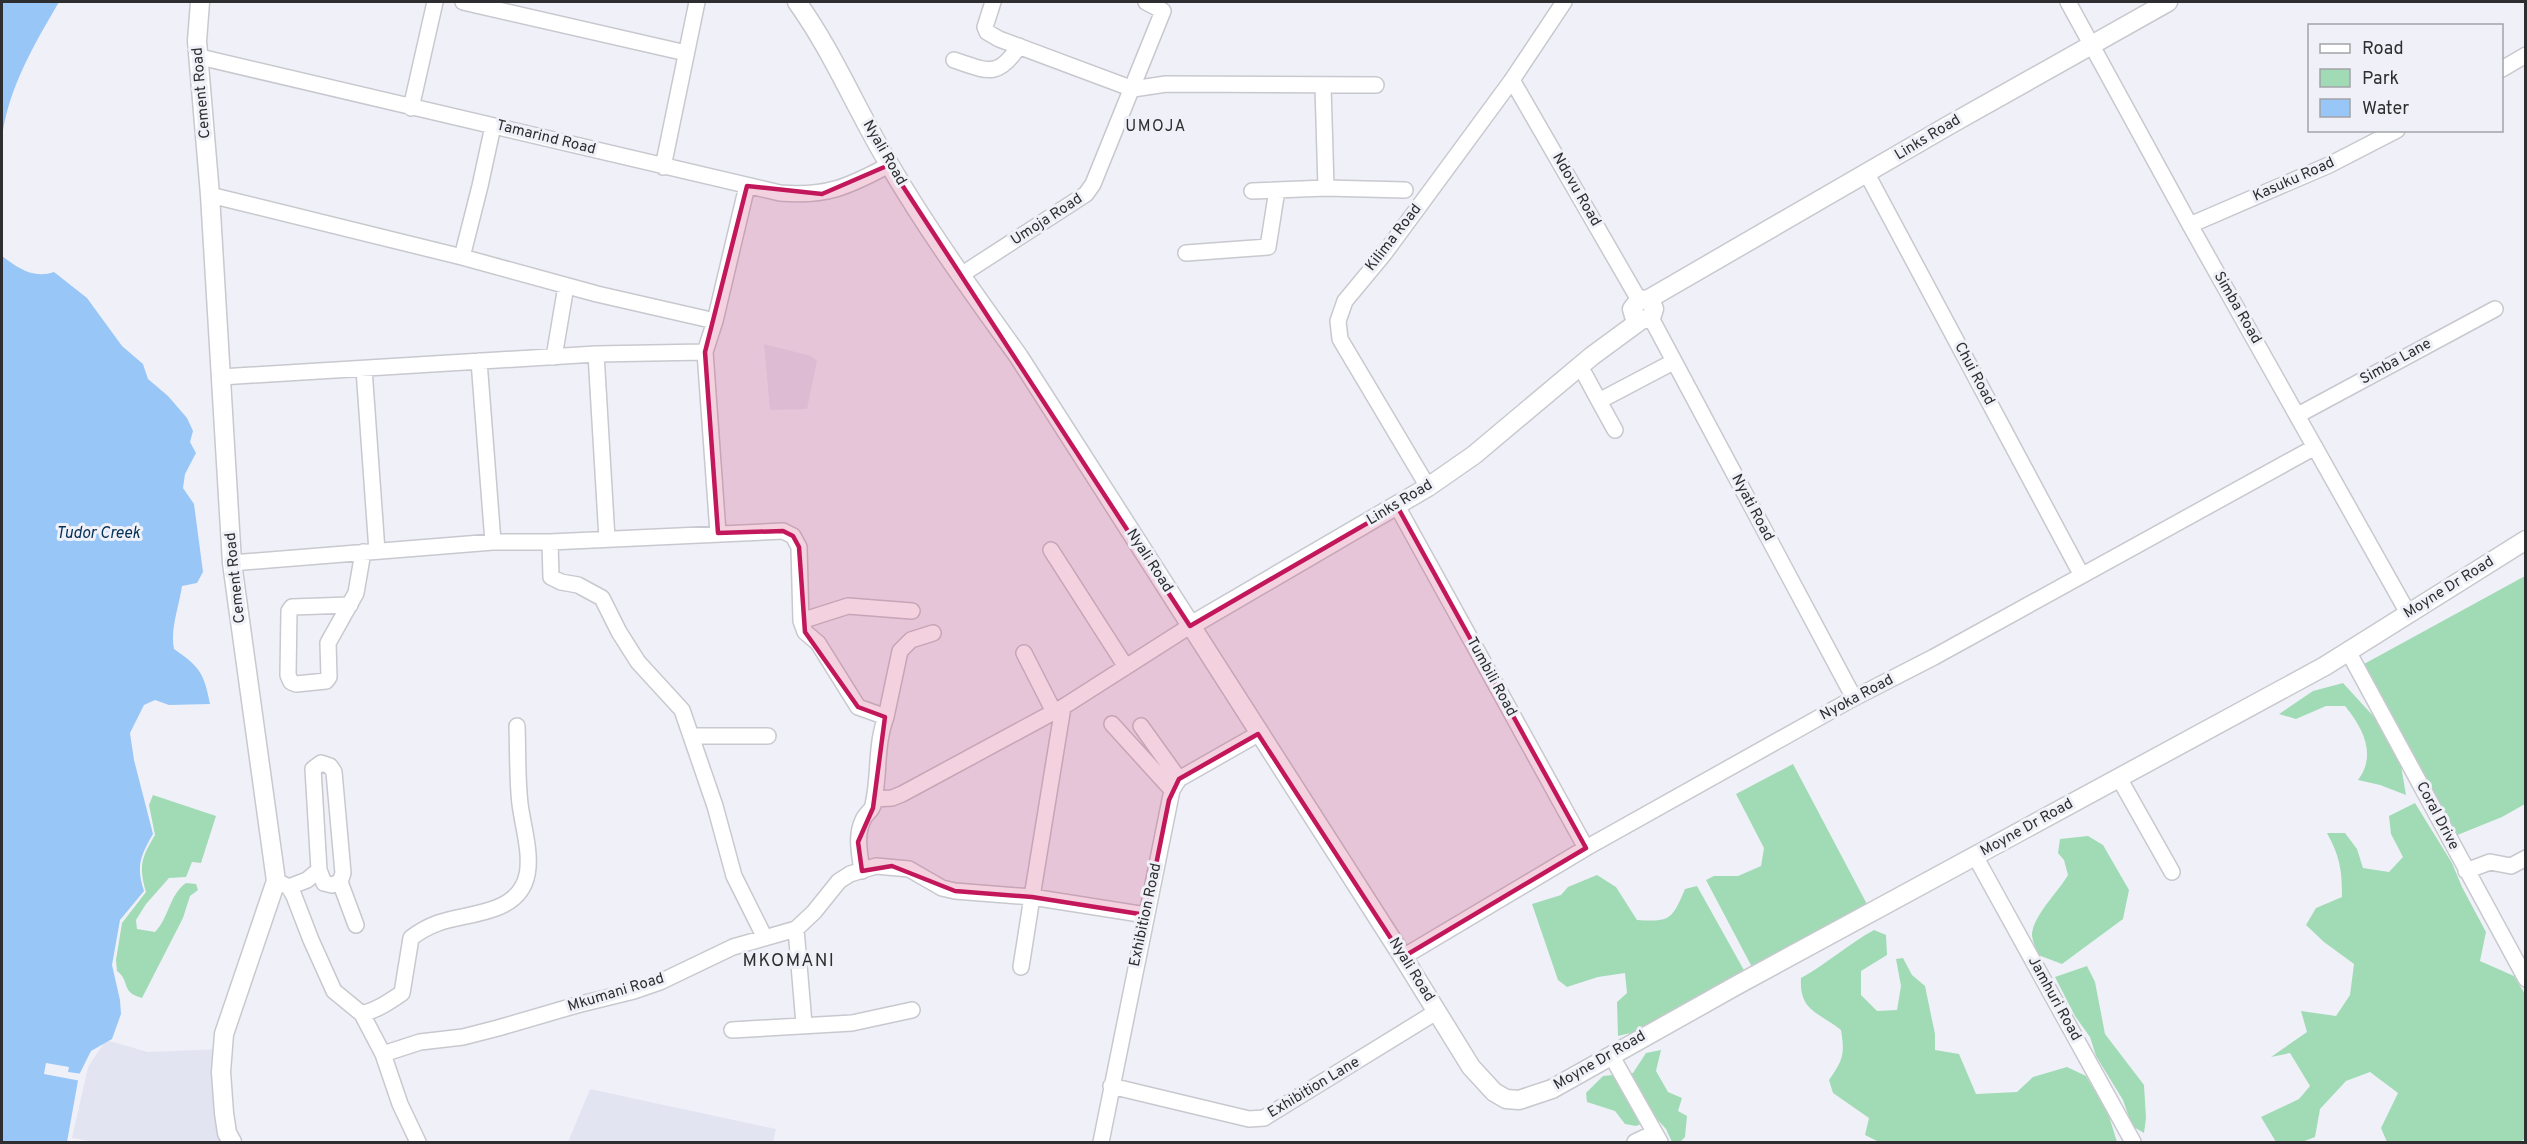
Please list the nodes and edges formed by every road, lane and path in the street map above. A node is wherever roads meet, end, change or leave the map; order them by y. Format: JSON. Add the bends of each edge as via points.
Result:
{"nodes":[{"id":1,"x":200,"y":2,"type":"edge"},
{"id":2,"x":435,"y":2,"type":"edge"},
{"id":3,"x":463,"y":2,"type":"edge"},
{"id":4,"x":697,"y":2,"type":"edge"},
{"id":5,"x":797,"y":2,"type":"edge"},
{"id":6,"x":993,"y":2,"type":"edge"},
{"id":7,"x":1146,"y":2,"type":"edge"},
{"id":8,"x":1563,"y":2,"type":"edge"},
{"id":9,"x":2068,"y":2,"type":"edge"},
{"id":10,"x":2168,"y":2,"type":"edge"},
{"id":11,"x":493,"y":5,"type":"edge"},
{"id":12,"x":1165,"y":6,"type":"edge"},
{"id":13,"x":1018,"y":46,"type":"junction"},
{"id":14,"x":2092,"y":46,"type":"junction"},
{"id":15,"x":686,"y":53,"type":"junction"},
{"id":16,"x":2526,"y":55,"type":"edge"},
{"id":17,"x":200,"y":57,"type":"junction"},
{"id":18,"x":954,"y":60,"type":"dead end"},
{"id":19,"x":2503,"y":68,"type":"edge"},
{"id":20,"x":1512,"y":80,"type":"junction"},
{"id":21,"x":1376,"y":85,"type":"dead end"},
{"id":22,"x":1323,"y":86,"type":"junction"},
{"id":23,"x":1133,"y":89,"type":"junction"},
{"id":24,"x":411,"y":108,"type":"junction"},
{"id":25,"x":493,"y":126,"type":"junction"},
{"id":26,"x":2393,"y":132,"type":"edge"},
{"id":27,"x":889,"y":165,"type":"junction"},
{"id":28,"x":663,"y":167,"type":"junction"},
{"id":29,"x":1867,"y":174,"type":"junction"},
{"id":30,"x":747,"y":186,"type":"junction"},
{"id":31,"x":1326,"y":188,"type":"junction"},
{"id":32,"x":1277,"y":190,"type":"junction"},
{"id":33,"x":1405,"y":190,"type":"dead end"},
{"id":34,"x":1251,"y":191,"type":"dead end"},
{"id":35,"x":210,"y":195,"type":"junction"},
{"id":36,"x":2190,"y":225,"type":"junction"},
{"id":37,"x":1186,"y":253,"type":"dead end"},
{"id":38,"x":462,"y":257,"type":"junction"},
{"id":39,"x":961,"y":275,"type":"junction"},
{"id":40,"x":566,"y":286,"type":"junction"},
{"id":41,"x":1644,"y":309,"type":"junction"},
{"id":42,"x":2494,"y":309,"type":"dead end"},
{"id":43,"x":715,"y":321,"type":"junction"},
{"id":44,"x":705,"y":352,"type":"junction"},
{"id":45,"x":596,"y":354,"type":"junction"},
{"id":46,"x":554,"y":357,"type":"junction"},
{"id":47,"x":479,"y":361,"type":"junction"},
{"id":48,"x":1673,"y":362,"type":"junction"},
{"id":49,"x":364,"y":369,"type":"junction"},
{"id":50,"x":1585,"y":375,"type":"dead end"},
{"id":51,"x":221,"y":377,"type":"junction"},
{"id":52,"x":1599,"y":401,"type":"junction"},
{"id":53,"x":2298,"y":416,"type":"junction"},
{"id":54,"x":1616,"y":430,"type":"dead end"},
{"id":55,"x":2315,"y":447,"type":"junction"},
{"id":56,"x":1428,"y":487,"type":"junction"},
{"id":57,"x":1397,"y":506,"type":"junction"},
{"id":58,"x":718,"y":533,"type":"junction"},
{"id":59,"x":608,"y":539,"type":"junction"},
{"id":60,"x":2526,"y":540,"type":"edge"},
{"id":61,"x":493,"y":542,"type":"junction"},
{"id":62,"x":550,"y":542,"type":"junction"},
{"id":63,"x":1051,"y":550,"type":"dead end"},
{"id":64,"x":370,"y":552,"type":"junction"},
{"id":65,"x":232,"y":563,"type":"junction"},
{"id":66,"x":2081,"y":574,"type":"junction"},
{"id":67,"x":350,"y":605,"type":"junction"},
{"id":68,"x":912,"y":611,"type":"dead end"},
{"id":69,"x":2408,"y":613,"type":"junction"},
{"id":70,"x":801,"y":621,"type":"junction"},
{"id":71,"x":1190,"y":626,"type":"junction"},
{"id":72,"x":933,"y":633,"type":"dead end"},
{"id":73,"x":1024,"y":653,"type":"dead end"},
{"id":74,"x":2349,"y":653,"type":"junction"},
{"id":75,"x":1126,"y":668,"type":"junction"},
{"id":76,"x":1854,"y":698,"type":"junction"},
{"id":77,"x":1058,"y":710,"type":"junction"},
{"id":78,"x":886,"y":717,"type":"junction"},
{"id":79,"x":1112,"y":724,"type":"dead end"},
{"id":80,"x":517,"y":726,"type":"dead end"},
{"id":81,"x":1141,"y":726,"type":"dead end"},
{"id":82,"x":1258,"y":734,"type":"junction"},
{"id":83,"x":691,"y":736,"type":"junction"},
{"id":84,"x":768,"y":736,"type":"dead end"},
{"id":85,"x":2119,"y":777,"type":"junction"},
{"id":86,"x":1175,"y":784,"type":"junction"},
{"id":87,"x":874,"y":799,"type":"junction"},
{"id":88,"x":1586,"y":848,"type":"junction"},
{"id":89,"x":1975,"y":856,"type":"junction"},
{"id":90,"x":2526,"y":858,"type":"edge"},
{"id":91,"x":320,"y":870,"type":"junction"},
{"id":92,"x":862,"y":871,"type":"junction"},
{"id":93,"x":2466,"y":871,"type":"junction"},
{"id":94,"x":2172,"y":872,"type":"dead end"},
{"id":95,"x":340,"y":882,"type":"junction"},
{"id":96,"x":282,"y":884,"type":"junction"},
{"id":97,"x":1032,"y":897,"type":"junction"},
{"id":98,"x":1146,"y":915,"type":"junction"},
{"id":99,"x":356,"y":925,"type":"dead end"},
{"id":100,"x":796,"y":929,"type":"junction"},
{"id":101,"x":765,"y":938,"type":"junction"},
{"id":102,"x":1403,"y":957,"type":"junction"},
{"id":103,"x":1021,"y":967,"type":"dead end"},
{"id":104,"x":2526,"y":979,"type":"edge"},
{"id":105,"x":912,"y":1010,"type":"dead end"},
{"id":106,"x":1436,"y":1012,"type":"junction"},
{"id":107,"x":362,"y":1014,"type":"junction"},
{"id":108,"x":804,"y":1024,"type":"junction"},
{"id":109,"x":732,"y":1030,"type":"dead end"},
{"id":110,"x":383,"y":1054,"type":"junction"},
{"id":111,"x":1611,"y":1055,"type":"junction"},
{"id":112,"x":1111,"y":1086,"type":"junction"},
{"id":113,"x":1519,"y":1100,"type":"joint"},
{"id":114,"x":1657,"y":1138,"type":"edge"},
{"id":115,"x":232,"y":1143,"type":"edge"},
{"id":116,"x":418,"y":1143,"type":"edge"},
{"id":117,"x":1101,"y":1143,"type":"edge"},
{"id":118,"x":1635,"y":1143,"type":"edge"},
{"id":119,"x":2133,"y":1143,"type":"edge"}],
"edges":[{"from":1,"to":17,"type":"main road","name":"Cement Road"},
{"from":2,"to":24,"type":"street"},
{"from":3,"to":11,"type":"street"},
{"from":4,"to":15,"type":"street"},
{"from":5,"to":27,"type":"main road","name":"Nyali Road","via":[[820,34]]},
{"from":6,"to":13,"type":"street","via":[[987,32]]},
{"from":7,"to":12,"type":"street","name":"Umoja Road"},
{"from":8,"to":20,"type":"street","name":"Kilima Road"},
{"from":9,"to":14,"type":"street","name":"Simba Road"},
{"from":10,"to":14,"type":"main road","name":"Links Road"},
{"from":11,"to":15,"type":"street"},
{"from":12,"to":23,"type":"street","name":"Umoja Road"},
{"from":13,"to":18,"type":"street","via":[[1009,61],[995,70]]},
{"from":13,"to":23,"type":"street"},
{"from":14,"to":29,"type":"main road","name":"Links Road"},
{"from":14,"to":36,"type":"street","name":"Simba Road"},
{"from":15,"to":28,"type":"street"},
{"from":16,"to":19,"type":"street"},
{"from":17,"to":24,"type":"street","name":"Tamarind Road"},
{"from":17,"to":35,"type":"main road","name":"Cement Road"},
{"from":20,"to":41,"type":"street","name":"Ndovu Road"},
{"from":20,"to":56,"type":"street","name":"Kilima Road","via":[[1345,302],[1338,321],[1340,339]]},
{"from":21,"to":22,"type":"street"},
{"from":22,"to":23,"type":"street","via":[[1166,84]]},
{"from":22,"to":31,"type":"street"},
{"from":23,"to":39,"type":"street","name":"Umoja Road","via":[[1086,194]]},
{"from":24,"to":25,"type":"street","name":"Tamarind Road"},
{"from":25,"to":28,"type":"street","name":"Tamarind Road"},
{"from":25,"to":38,"type":"street"},
{"from":26,"to":36,"type":"street","name":"Kasuku Road","via":[[2329,165]]},
{"from":27,"to":30,"type":"street","name":"Tamarind Road","via":[[862,180],[822,194],[780,193]]},
{"from":27,"to":39,"type":"main road","name":"Nyali Road"},
{"from":28,"to":30,"type":"street","name":"Tamarind Road"},
{"from":29,"to":41,"type":"main road","name":"Links Road","via":[[1689,276]]},
{"from":29,"to":66,"type":"street","name":"Chui Road"},
{"from":30,"to":43,"type":"street"},
{"from":31,"to":32,"type":"street"},
{"from":31,"to":33,"type":"street"},
{"from":32,"to":34,"type":"street"},
{"from":32,"to":37,"type":"street","via":[[1268,247]]},
{"from":35,"to":38,"type":"street"},
{"from":35,"to":51,"type":"main road","name":"Cement Road"},
{"from":36,"to":53,"type":"street","name":"Simba Road"},
{"from":38,"to":40,"type":"street"},
{"from":39,"to":71,"type":"main road","name":"Nyali Road"},
{"from":40,"to":43,"type":"street"},
{"from":40,"to":46,"type":"street"},
{"from":41,"to":48,"type":"street","name":"Nyati Road"},
{"from":41,"to":56,"type":"main road","name":"Links Road","via":[[1473,455]]},
{"from":42,"to":53,"type":"street","name":"Simba Lane"},
{"from":43,"to":44,"type":"street"},
{"from":44,"to":45,"type":"street"},
{"from":44,"to":58,"type":"street"},
{"from":45,"to":46,"type":"street"},
{"from":45,"to":59,"type":"street"},
{"from":46,"to":47,"type":"street"},
{"from":47,"to":49,"type":"street"},
{"from":47,"to":61,"type":"street"},
{"from":48,"to":52,"type":"street"},
{"from":48,"to":76,"type":"street","name":"Nyati Road"},
{"from":49,"to":51,"type":"street"},
{"from":49,"to":64,"type":"street"},
{"from":50,"to":52,"type":"street"},
{"from":51,"to":65,"type":"main road","name":"Cement Road"},
{"from":52,"to":54,"type":"street"},
{"from":53,"to":55,"type":"street","name":"Simba Road"},
{"from":55,"to":66,"type":"street","name":"Nyoka Road"},
{"from":55,"to":69,"type":"street","name":"Simba Road"},
{"from":56,"to":57,"type":"main road","name":"Links Road"},
{"from":57,"to":71,"type":"main road","name":"Links Road"},
{"from":57,"to":88,"type":"street","name":"Tumbili Road"},
{"from":58,"to":59,"type":"street"},
{"from":58,"to":70,"type":"street","via":[[783,531],[793,536],[799,547]]},
{"from":59,"to":62,"type":"street"},
{"from":60,"to":69,"type":"main road","name":"Moyne Dr Road"},
{"from":61,"to":62,"type":"street"},
{"from":61,"to":64,"type":"street"},
{"from":62,"to":83,"type":"street","via":[[551,577],[603,598],[638,662],[682,710]]},
{"from":63,"to":75,"type":"street"},
{"from":64,"to":65,"type":"street"},
{"from":64,"to":67,"type":"street"},
{"from":65,"to":96,"type":"main road","name":"Cement Road"},
{"from":66,"to":76,"type":"street","name":"Nyoka Road"},
{"from":67,"to":67,"type":"street","via":[[328,643],[326,681],[291,682],[288,675],[292,607]]},
{"from":68,"to":70,"type":"street","via":[[848,606]]},
{"from":69,"to":74,"type":"main road","name":"Moyne Dr Road"},
{"from":70,"to":78,"type":"street","via":[[858,707]]},
{"from":71,"to":75,"type":"street"},
{"from":71,"to":82,"type":"main road","name":"Nyali Road"},
{"from":72,"to":78,"type":"street","via":[[911,640],[900,651]]},
{"from":73,"to":77,"type":"street"},
{"from":74,"to":85,"type":"main road","name":"Moyne Dr Road"},
{"from":74,"to":93,"type":"street","name":"Coral Drive"},
{"from":75,"to":77,"type":"street"},
{"from":76,"to":88,"type":"street","name":"Nyoka Road"},
{"from":77,"to":87,"type":"street","via":[[902,794]]},
{"from":77,"to":97,"type":"street"},
{"from":78,"to":87,"type":"street","via":[[878,748]]},
{"from":79,"to":86,"type":"street"},
{"from":80,"to":107,"type":"street","via":[[520,804],[529,859],[527,879],[518,896],[478,914],[444,919],[411,938],[402,993]]},
{"from":81,"to":86,"type":"street"},
{"from":82,"to":86,"type":"street"},
{"from":82,"to":102,"type":"main road","name":"Nyali Road"},
{"from":83,"to":84,"type":"street"},
{"from":83,"to":101,"type":"street","via":[[734,876]]},
{"from":85,"to":89,"type":"main road","name":"Moyne Dr Road"},
{"from":85,"to":94,"type":"street"},
{"from":86,"to":98,"type":"street","name":"Exhibition Road"},
{"from":87,"to":92,"type":"street","via":[[873,808],[863,818],[858,842]]},
{"from":88,"to":102,"type":"street","name":"Nyoka Road"},
{"from":89,"to":111,"type":"main road","name":"Moyne Dr Road"},
{"from":89,"to":119,"type":"street","name":"Jamhuri Road"},
{"from":90,"to":93,"type":"street","via":[[2511,866],[2490,862]]},
{"from":91,"to":95,"type":"street","via":[[324,883]]},
{"from":91,"to":95,"type":"street","via":[[313,769],[321,763],[334,772],[343,873]]},
{"from":91,"to":96,"type":"street","via":[[307,880]]},
{"from":92,"to":97,"type":"street","name":"Mkumani Road","via":[[892,866],[909,869],[955,891]]},
{"from":92,"to":100,"type":"street","name":"Mkumani Road","via":[[839,881]]},
{"from":93,"to":104,"type":"street","name":"Coral Drive"},
{"from":95,"to":99,"type":"street"},
{"from":96,"to":107,"type":"street","via":[[334,991]]},
{"from":96,"to":115,"type":"main road","name":"Cement Road","via":[[224,1034],[224,1113]]},
{"from":97,"to":98,"type":"street","name":"Mkumani Road"},
{"from":97,"to":103,"type":"street"},
{"from":98,"to":112,"type":"street","name":"Exhibition Road"},
{"from":100,"to":101,"type":"street","name":"Mkumani Road"},
{"from":100,"to":108,"type":"street"},
{"from":101,"to":110,"type":"street","name":"Mkumani Road","via":[[733,947],[634,991]]},
{"from":102,"to":106,"type":"main road","name":"Nyali Road"},
{"from":105,"to":108,"type":"street","via":[[852,1023]]},
{"from":106,"to":112,"type":"street","name":"Exhibition Lane","via":[[1264,1118],[1249,1119]]},
{"from":106,"to":113,"type":"main road","name":"Nyali Road","via":[[1483,1082],[1506,1099]]},
{"from":107,"to":110,"type":"street"},
{"from":108,"to":109,"type":"street"},
{"from":110,"to":116,"type":"street"},
{"from":111,"to":113,"type":"main road","name":"Moyne Dr Road","via":[[1552,1089]]},
{"from":111,"to":114,"type":"street"},
{"from":112,"to":117,"type":"street","name":"Exhibition Road"},
{"from":114,"to":118,"type":"street"}]}
